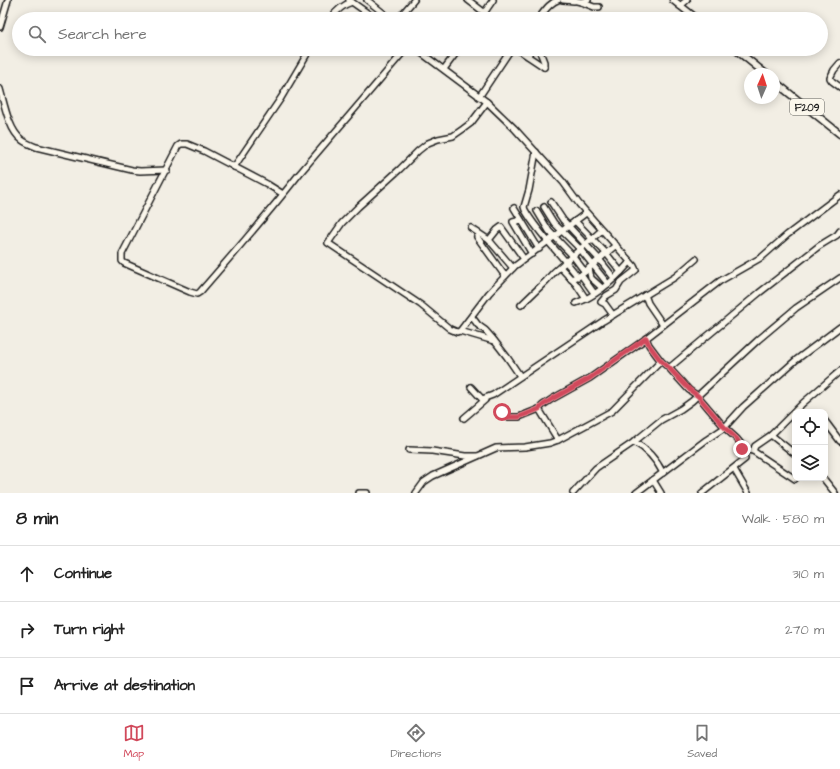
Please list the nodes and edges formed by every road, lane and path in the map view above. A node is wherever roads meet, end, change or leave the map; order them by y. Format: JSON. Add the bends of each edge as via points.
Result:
{"nodes":[{"id":1,"x":8,"y":0,"type":"edge"},
{"id":2,"x":367,"y":0,"type":"edge"},
{"id":3,"x":414,"y":0,"type":"edge"},
{"id":4,"x":468,"y":0,"type":"edge"},
{"id":5,"x":494,"y":0,"type":"edge"},
{"id":6,"x":558,"y":0,"type":"edge"},
{"id":7,"x":563,"y":0,"type":"edge"},
{"id":8,"x":574,"y":0,"type":"edge"},
{"id":9,"x":588,"y":0,"type":"edge"},
{"id":10,"x":673,"y":0,"type":"edge"},
{"id":11,"x":686,"y":0,"type":"edge"},
{"id":12,"x":350,"y":1,"type":"edge"},
{"id":13,"x":581,"y":2,"type":"junction"},
{"id":14,"x":680,"y":6,"type":"junction"},
{"id":15,"x":599,"y":7,"type":"dead end"},
{"id":16,"x":335,"y":12,"type":"edge"},
{"id":17,"x":366,"y":12,"type":"edge"},
{"id":18,"x":382,"y":12,"type":"edge"},
{"id":19,"x":404,"y":12,"type":"edge"},
{"id":20,"x":484,"y":12,"type":"edge"},
{"id":21,"x":486,"y":12,"type":"edge"},
{"id":22,"x":544,"y":12,"type":"edge"},
{"id":23,"x":688,"y":12,"type":"edge"},
{"id":24,"x":0,"y":27,"type":"edge"},
{"id":25,"x":306,"y":56,"type":"edge"},
{"id":26,"x":400,"y":56,"type":"edge"},
{"id":27,"x":426,"y":56,"type":"edge"},
{"id":28,"x":454,"y":56,"type":"edge"},
{"id":29,"x":505,"y":56,"type":"edge"},
{"id":30,"x":528,"y":56,"type":"edge"},
{"id":31,"x":542,"y":56,"type":"edge"},
{"id":32,"x":744,"y":56,"type":"edge"},
{"id":33,"x":840,"y":64,"type":"edge"},
{"id":34,"x":759,"y":68,"type":"edge"},
{"id":35,"x":444,"y":69,"type":"junction"},
{"id":36,"x":780,"y":86,"type":"edge"},
{"id":37,"x":840,"y":87,"type":"edge"},
{"id":38,"x":0,"y":89,"type":"edge"},
{"id":39,"x":479,"y":96,"type":"junction"},
{"id":40,"x":487,"y":102,"type":"junction"},
{"id":41,"x":840,"y":134,"type":"edge"},
{"id":42,"x":536,"y":152,"type":"junction"},
{"id":43,"x":234,"y":167,"type":"junction"},
{"id":44,"x":167,"y":170,"type":"junction"},
{"id":45,"x":283,"y":194,"type":"junction"},
{"id":46,"x":840,"y":194,"type":"edge"},
{"id":47,"x":550,"y":202,"type":"dead end"},
{"id":48,"x":544,"y":207,"type":"dead end"},
{"id":49,"x":514,"y":208,"type":"dead end"},
{"id":50,"x":537,"y":211,"type":"dead end"},
{"id":51,"x":586,"y":213,"type":"junction"},
{"id":52,"x":520,"y":220,"type":"junction"},
{"id":53,"x":575,"y":221,"type":"junction"},
{"id":54,"x":568,"y":226,"type":"junction"},
{"id":55,"x":471,"y":228,"type":"dead end"},
{"id":56,"x":602,"y":230,"type":"junction"},
{"id":57,"x":562,"y":231,"type":"junction"},
{"id":58,"x":840,"y":232,"type":"edge"},
{"id":59,"x":477,"y":237,"type":"dead end"},
{"id":60,"x":554,"y":237,"type":"junction"},
{"id":61,"x":593,"y":239,"type":"junction"},
{"id":62,"x":489,"y":240,"type":"junction"},
{"id":63,"x":549,"y":242,"type":"junction"},
{"id":64,"x":586,"y":244,"type":"junction"},
{"id":65,"x":616,"y":245,"type":"junction"},
{"id":66,"x":539,"y":249,"type":"junction"},
{"id":67,"x":580,"y":249,"type":"junction"},
{"id":68,"x":606,"y":253,"type":"junction"},
{"id":69,"x":532,"y":254,"type":"junction"},
{"id":70,"x":573,"y":256,"type":"junction"},
{"id":71,"x":524,"y":259,"type":"junction"},
{"id":72,"x":599,"y":259,"type":"junction"},
{"id":73,"x":696,"y":259,"type":"dead end"},
{"id":74,"x":567,"y":262,"type":"junction"},
{"id":75,"x":630,"y":262,"type":"junction"},
{"id":76,"x":560,"y":267,"type":"junction"},
{"id":77,"x":513,"y":268,"type":"junction"},
{"id":78,"x":585,"y":271,"type":"junction"},
{"id":79,"x":621,"y":272,"type":"junction"},
{"id":80,"x":505,"y":276,"type":"junction"},
{"id":81,"x":614,"y":278,"type":"junction"},
{"id":82,"x":840,"y":278,"type":"edge"},
{"id":83,"x":571,"y":279,"type":"junction"},
{"id":84,"x":576,"y":284,"type":"junction"},
{"id":85,"x":608,"y":284,"type":"junction"},
{"id":86,"x":602,"y":288,"type":"junction"},
{"id":87,"x":594,"y":293,"type":"junction"},
{"id":88,"x":645,"y":295,"type":"junction"},
{"id":89,"x":586,"y":299,"type":"junction"},
{"id":90,"x":576,"y":302,"type":"dead end"},
{"id":91,"x":521,"y":305,"type":"dead end"},
{"id":92,"x":613,"y":315,"type":"junction"},
{"id":93,"x":472,"y":317,"type":"junction"},
{"id":94,"x":664,"y":325,"type":"junction"},
{"id":95,"x":840,"y":327,"type":"edge"},
{"id":96,"x":460,"y":332,"type":"junction"},
{"id":97,"x":646,"y":338,"type":"junction"},
{"id":98,"x":494,"y":341,"type":"junction"},
{"id":99,"x":661,"y":361,"type":"junction"},
{"id":100,"x":669,"y":368,"type":"junction"},
{"id":101,"x":840,"y":371,"type":"edge"},
{"id":102,"x":520,"y":376,"type":"junction"},
{"id":103,"x":471,"y":387,"type":"dead end"},
{"id":104,"x":698,"y":396,"type":"junction"},
{"id":105,"x":486,"y":399,"type":"junction"},
{"id":106,"x":539,"y":409,"type":"junction"},
{"id":107,"x":502,"y":412,"type":"dead end"},
{"id":108,"x":464,"y":418,"type":"dead end"},
{"id":109,"x":828,"y":424,"type":"edge"},
{"id":110,"x":724,"y":428,"type":"junction"},
{"id":111,"x":772,"y":435,"type":"junction"},
{"id":112,"x":558,"y":440,"type":"junction"},
{"id":113,"x":840,"y":441,"type":"edge"},
{"id":114,"x":634,"y":442,"type":"junction"},
{"id":115,"x":742,"y":449,"type":"junction"},
{"id":116,"x":409,"y":450,"type":"dead end"},
{"id":117,"x":753,"y":451,"type":"junction"},
{"id":118,"x":792,"y":452,"type":"edge"},
{"id":119,"x":480,"y":455,"type":"junction"},
{"id":120,"x":734,"y":468,"type":"junction"},
{"id":121,"x":663,"y":473,"type":"junction"},
{"id":122,"x":792,"y":478,"type":"edge"},
{"id":123,"x":653,"y":480,"type":"junction"},
{"id":124,"x":825,"y":481,"type":"edge"},
{"id":125,"x":359,"y":493,"type":"edge"},
{"id":126,"x":368,"y":493,"type":"edge"},
{"id":127,"x":416,"y":493,"type":"edge"},
{"id":128,"x":573,"y":493,"type":"edge"},
{"id":129,"x":636,"y":493,"type":"edge"},
{"id":130,"x":661,"y":493,"type":"edge"},
{"id":131,"x":702,"y":493,"type":"edge"},
{"id":132,"x":748,"y":493,"type":"edge"},
{"id":133,"x":835,"y":493,"type":"edge"}],
"edges":[{"from":1,"to":24,"type":"street"},
{"from":2,"to":18,"type":"street"},
{"from":3,"to":19,"type":"street"},
{"from":4,"to":20,"type":"street"},
{"from":5,"to":21,"type":"street"},
{"from":6,"to":22,"type":"street"},
{"from":7,"to":8,"type":"street"},
{"from":8,"to":13,"type":"street"},
{"from":9,"to":13,"type":"street"},
{"from":10,"to":14,"type":"main road"},
{"from":11,"to":14,"type":"street"},
{"from":12,"to":16,"type":"street"},
{"from":12,"to":17,"type":"street"},
{"from":13,"to":15,"type":"street"},
{"from":14,"to":23,"type":"main road"},
{"from":25,"to":43,"type":"street"},
{"from":26,"to":45,"type":"street"},
{"from":27,"to":35,"type":"street"},
{"from":28,"to":35,"type":"street"},
{"from":29,"to":39,"type":"street"},
{"from":30,"to":31,"type":"street","via":[[544,67]]},
{"from":32,"to":34,"type":"main road"},
{"from":33,"to":37,"type":"street","via":[[830,78]]},
{"from":35,"to":39,"type":"street"},
{"from":36,"to":41,"type":"main road","number":"F209"},
{"from":38,"to":44,"type":"street","via":[[8,117],[21,140],[36,147],[132,170]]},
{"from":39,"to":40,"type":"street"},
{"from":40,"to":42,"type":"street"},
{"from":40,"to":96,"type":"street","via":[[463,129],[453,136],[428,143],[418,151],[348,218],[328,243],[421,305],[454,332]]},
{"from":42,"to":51,"type":"street"},
{"from":42,"to":63,"type":"street","via":[[524,207]]},
{"from":43,"to":44,"type":"street","via":[[187,144],[181,144]]},
{"from":43,"to":45,"type":"street"},
{"from":44,"to":45,"type":"street","via":[[122,254],[122,261],[193,294],[200,292]]},
{"from":46,"to":94,"type":"street","via":[[762,257],[720,281]]},
{"from":47,"to":54,"type":"street"},
{"from":48,"to":57,"type":"street"},
{"from":49,"to":52,"type":"street"},
{"from":50,"to":60,"type":"street"},
{"from":51,"to":53,"type":"street"},
{"from":51,"to":56,"type":"street"},
{"from":52,"to":66,"type":"street"},
{"from":52,"to":69,"type":"street","via":[[513,222]]},
{"from":53,"to":54,"type":"street"},
{"from":53,"to":61,"type":"street"},
{"from":54,"to":57,"type":"street"},
{"from":54,"to":64,"type":"street"},
{"from":55,"to":62,"type":"street"},
{"from":56,"to":61,"type":"street"},
{"from":56,"to":65,"type":"street"},
{"from":57,"to":60,"type":"street"},
{"from":57,"to":67,"type":"street"},
{"from":58,"to":100,"type":"street","via":[[818,246]]},
{"from":59,"to":80,"type":"street"},
{"from":60,"to":63,"type":"street"},
{"from":60,"to":70,"type":"street"},
{"from":61,"to":64,"type":"street"},
{"from":61,"to":68,"type":"street"},
{"from":62,"to":71,"type":"street","via":[[501,227]]},
{"from":62,"to":77,"type":"street"},
{"from":63,"to":66,"type":"street"},
{"from":63,"to":74,"type":"street"},
{"from":64,"to":67,"type":"street"},
{"from":64,"to":72,"type":"street"},
{"from":65,"to":68,"type":"street"},
{"from":65,"to":75,"type":"street"},
{"from":66,"to":69,"type":"street"},
{"from":67,"to":70,"type":"street"},
{"from":67,"to":78,"type":"street"},
{"from":68,"to":72,"type":"street"},
{"from":68,"to":79,"type":"street"},
{"from":69,"to":71,"type":"street"},
{"from":70,"to":74,"type":"street"},
{"from":70,"to":78,"type":"street"},
{"from":71,"to":77,"type":"street"},
{"from":72,"to":78,"type":"street"},
{"from":72,"to":81,"type":"street"},
{"from":73,"to":88,"type":"street","via":[[675,277]]},
{"from":74,"to":76,"type":"street"},
{"from":74,"to":78,"type":"street"},
{"from":75,"to":79,"type":"street"},
{"from":75,"to":92,"type":"street","via":[[636,270],[601,302]]},
{"from":76,"to":83,"type":"street"},
{"from":76,"to":91,"type":"street"},
{"from":77,"to":80,"type":"street"},
{"from":78,"to":83,"type":"street"},
{"from":78,"to":84,"type":"street"},
{"from":78,"to":85,"type":"street"},
{"from":78,"to":86,"type":"street"},
{"from":78,"to":87,"type":"street"},
{"from":79,"to":81,"type":"street"},
{"from":80,"to":93,"type":"street"},
{"from":81,"to":85,"type":"street"},
{"from":82,"to":104,"type":"street","via":[[796,308]]},
{"from":83,"to":84,"type":"street"},
{"from":84,"to":89,"type":"street"},
{"from":85,"to":86,"type":"street"},
{"from":86,"to":87,"type":"street"},
{"from":87,"to":89,"type":"street"},
{"from":88,"to":92,"type":"street"},
{"from":88,"to":94,"type":"street"},
{"from":89,"to":90,"type":"street"},
{"from":92,"to":102,"type":"street"},
{"from":93,"to":96,"type":"street"},
{"from":93,"to":98,"type":"street"},
{"from":94,"to":97,"type":"street"},
{"from":95,"to":110,"type":"street","via":[[796,360],[743,407]]},
{"from":96,"to":98,"type":"street"},
{"from":97,"to":99,"type":"street"},
{"from":97,"to":106,"type":"street","via":[[590,378]]},
{"from":98,"to":102,"type":"street"},
{"from":99,"to":100,"type":"street"},
{"from":99,"to":112,"type":"street","via":[[612,411]]},
{"from":100,"to":104,"type":"street"},
{"from":101,"to":111,"type":"street","via":[[803,403]]},
{"from":102,"to":105,"type":"street"},
{"from":103,"to":105,"type":"street","via":[[482,400]]},
{"from":104,"to":110,"type":"street"},
{"from":104,"to":114,"type":"street","via":[[654,425]]},
{"from":105,"to":108,"type":"street"},
{"from":106,"to":107,"type":"street","via":[[512,418]]},
{"from":106,"to":112,"type":"street"},
{"from":109,"to":113,"type":"street"},
{"from":110,"to":115,"type":"street","via":[[737,439]]},
{"from":110,"to":121,"type":"street"},
{"from":111,"to":117,"type":"street","via":[[755,446]]},
{"from":111,"to":118,"type":"street"},
{"from":112,"to":119,"type":"street","via":[[525,447],[500,447]]},
{"from":114,"to":121,"type":"street","via":[[649,453]]},
{"from":114,"to":128,"type":"street","via":[[596,468]]},
{"from":115,"to":117,"type":"street"},
{"from":115,"to":120,"type":"street","via":[[745,459]]},
{"from":116,"to":119,"type":"street","via":[[465,456]]},
{"from":117,"to":122,"type":"street"},
{"from":119,"to":127,"type":"street","via":[[432,476]]},
{"from":120,"to":131,"type":"street"},
{"from":120,"to":132,"type":"street"},
{"from":121,"to":123,"type":"street"},
{"from":123,"to":129,"type":"street"},
{"from":123,"to":130,"type":"street"},
{"from":124,"to":133,"type":"street"},
{"from":125,"to":126,"type":"street"}]}
